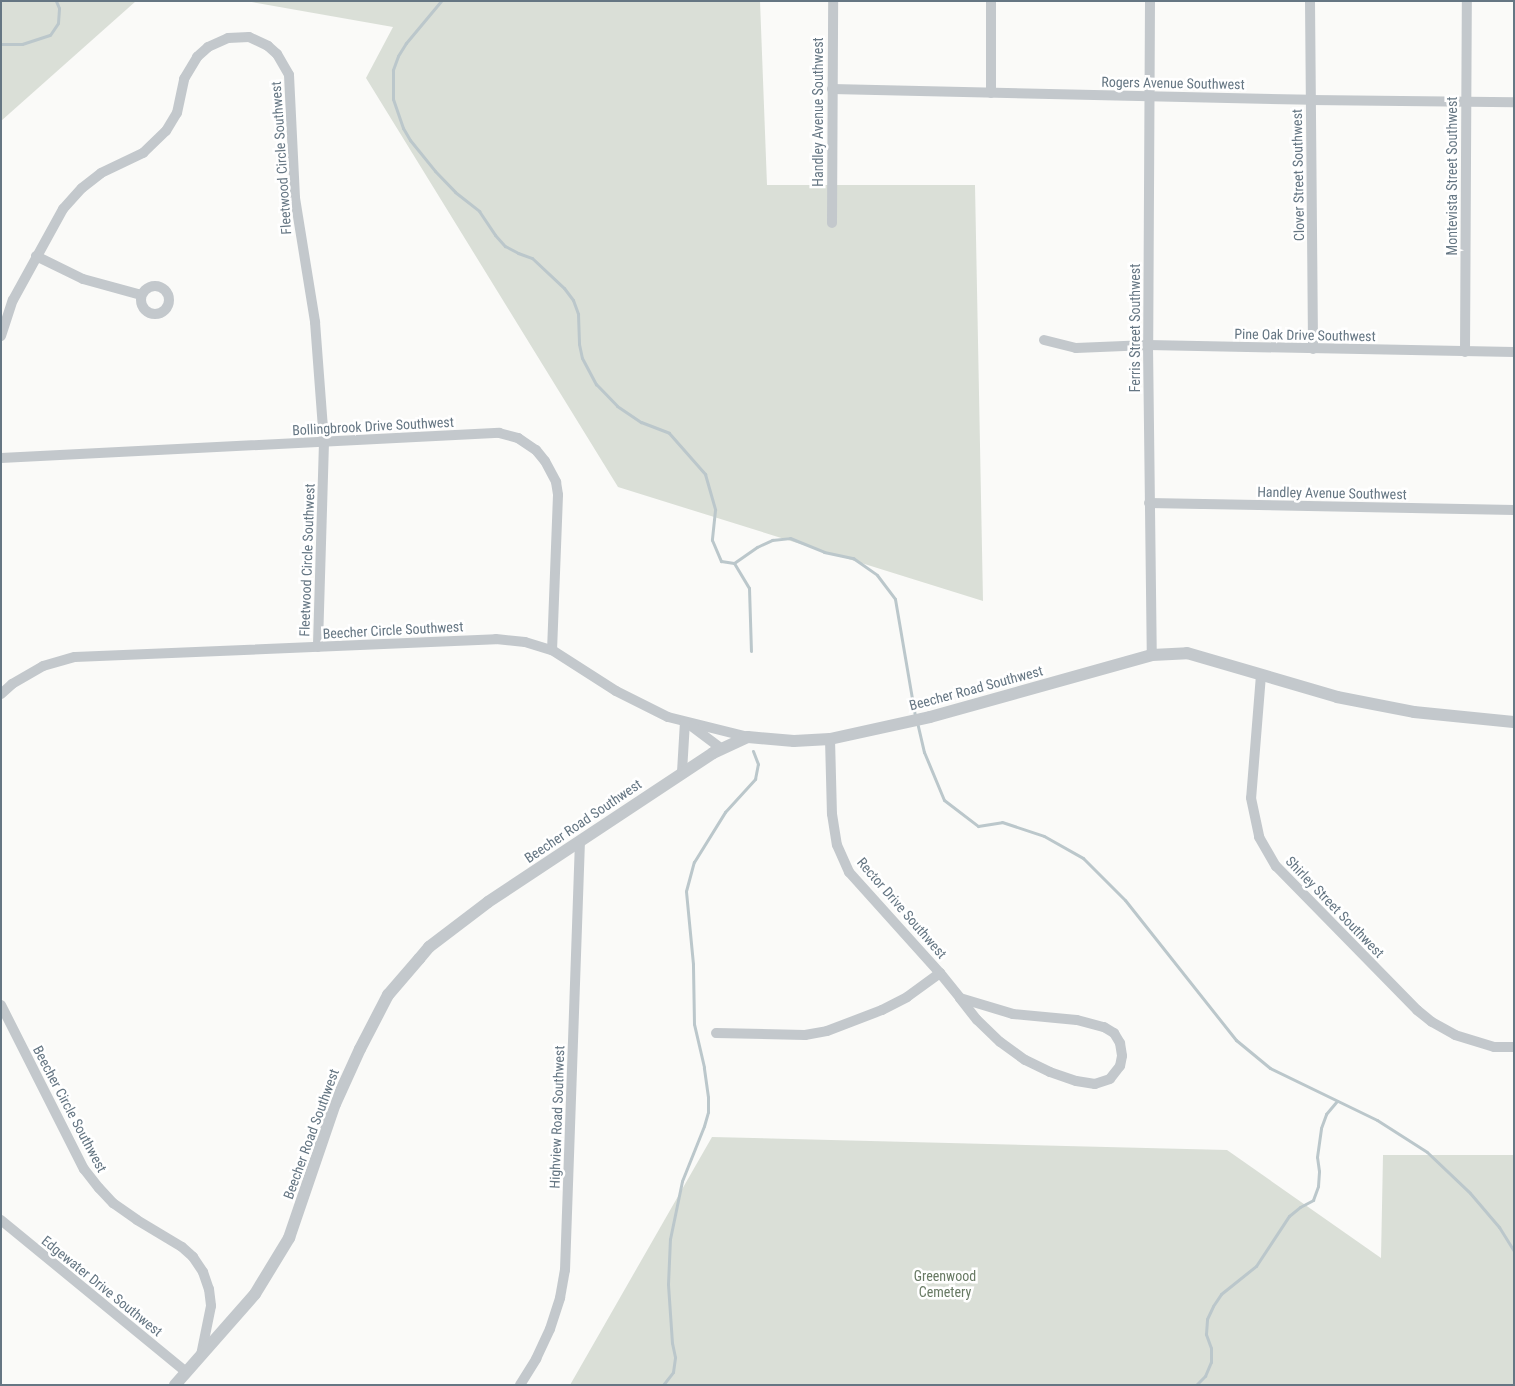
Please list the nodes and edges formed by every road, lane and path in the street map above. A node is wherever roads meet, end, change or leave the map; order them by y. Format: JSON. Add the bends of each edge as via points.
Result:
{"nodes":[{"id":1,"x":833,"y":1,"type":"edge"},
{"id":2,"x":991,"y":1,"type":"edge"},
{"id":3,"x":1150,"y":1,"type":"edge"},
{"id":4,"x":1310,"y":1,"type":"edge"},
{"id":5,"x":1467,"y":1,"type":"edge"},
{"id":6,"x":832,"y":89,"type":"junction"},
{"id":7,"x":991,"y":92,"type":"junction"},
{"id":8,"x":1150,"y":96,"type":"junction"},
{"id":9,"x":1311,"y":100,"type":"junction"},
{"id":10,"x":1466,"y":101,"type":"junction"},
{"id":11,"x":1514,"y":102,"type":"edge"},
{"id":12,"x":832,"y":223,"type":"dead end"},
{"id":13,"x":36,"y":256,"type":"junction"},
{"id":14,"x":142,"y":295,"type":"dead end"},
{"id":15,"x":1,"y":336,"type":"edge"},
{"id":16,"x":1044,"y":340,"type":"dead end"},
{"id":17,"x":1148,"y":346,"type":"junction"},
{"id":18,"x":1313,"y":349,"type":"junction"},
{"id":19,"x":1465,"y":352,"type":"junction"},
{"id":20,"x":1514,"y":352,"type":"edge"},
{"id":21,"x":324,"y":442,"type":"junction"},
{"id":22,"x":1,"y":458,"type":"edge"},
{"id":23,"x":1149,"y":503,"type":"junction"},
{"id":24,"x":1514,"y":510,"type":"edge"},
{"id":25,"x":318,"y":647,"type":"junction"},
{"id":26,"x":552,"y":650,"type":"junction"},
{"id":27,"x":1152,"y":656,"type":"junction"},
{"id":28,"x":1261,"y":676,"type":"junction"},
{"id":29,"x":1,"y":694,"type":"edge"},
{"id":30,"x":685,"y":722,"type":"junction"},
{"id":31,"x":1514,"y":722,"type":"edge"},
{"id":32,"x":748,"y":737,"type":"junction"},
{"id":33,"x":830,"y":739,"type":"junction"},
{"id":34,"x":722,"y":749,"type":"junction"},
{"id":35,"x":682,"y":772,"type":"junction"},
{"id":36,"x":580,"y":841,"type":"junction"},
{"id":37,"x":940,"y":973,"type":"junction"},
{"id":38,"x":960,"y":998,"type":"junction"},
{"id":39,"x":1,"y":1005,"type":"edge"},
{"id":40,"x":716,"y":1034,"type":"dead end"},
{"id":41,"x":1514,"y":1047,"type":"edge"},
{"id":42,"x":1,"y":1220,"type":"edge"},
{"id":43,"x":201,"y":1355,"type":"junction"},
{"id":44,"x":186,"y":1372,"type":"junction"},
{"id":45,"x":175,"y":1385,"type":"edge"},
{"id":46,"x":520,"y":1385,"type":"edge"}],
"edges":[{"from":1,"to":6,"type":"street","name":"Handley Avenue Southwest"},
{"from":2,"to":7,"type":"street"},
{"from":3,"to":8,"type":"street","name":"Ferris Street Southwest"},
{"from":4,"to":9,"type":"street","name":"Clover Street Southwest"},
{"from":5,"to":10,"type":"street","name":"Montevista Street Southwest"},
{"from":6,"to":7,"type":"street","name":"Rogers Avenue Southwest"},
{"from":6,"to":12,"type":"street","name":"Handley Avenue Southwest"},
{"from":7,"to":8,"type":"street","name":"Rogers Avenue Southwest"},
{"from":8,"to":9,"type":"street","name":"Rogers Avenue Southwest"},
{"from":8,"to":17,"type":"street","name":"Ferris Street Southwest"},
{"from":9,"to":10,"type":"street","name":"Rogers Avenue Southwest"},
{"from":9,"to":18,"type":"street","name":"Clover Street Southwest"},
{"from":10,"to":11,"type":"street","name":"Rogers Avenue Southwest"},
{"from":10,"to":19,"type":"street","name":"Montevista Street Southwest"},
{"from":13,"to":14,"type":"street","via":[[83,280]]},
{"from":13,"to":15,"type":"street","name":"Fleetwood Circle Southwest","via":[[13,300]]},
{"from":13,"to":21,"type":"street","name":"Fleetwood Circle Southwest","via":[[63,209],[82,188],[101,173],[143,153],[166,131],[176,113],[184,79],[197,57],[208,47],[228,38],[249,37],[268,46],[277,54],[289,75],[296,198],[315,322]]},
{"from":16,"to":17,"type":"street","name":"Pine Oak Drive Southwest","via":[[1076,348]]},
{"from":17,"to":18,"type":"street","name":"Pine Oak Drive Southwest"},
{"from":17,"to":23,"type":"street","name":"Ferris Street Southwest"},
{"from":18,"to":19,"type":"street","name":"Pine Oak Drive Southwest"},
{"from":19,"to":20,"type":"street","name":"Pine Oak Drive Southwest"},
{"from":21,"to":22,"type":"street","name":"Bollingbrook Drive Southwest"},
{"from":21,"to":25,"type":"street","name":"Fleetwood Circle Southwest"},
{"from":21,"to":26,"type":"street","name":"Bollingbrook Drive Southwest","via":[[499,433],[518,438],[536,450],[551,470],[558,495]]},
{"from":23,"to":24,"type":"street","name":"Handley Avenue Southwest"},
{"from":23,"to":27,"type":"street","name":"Ferris Street Southwest"},
{"from":25,"to":26,"type":"street","name":"Beecher Circle Southwest","via":[[496,638]]},
{"from":25,"to":29,"type":"street","name":"Beecher Circle Southwest","via":[[62,659],[35,670]]},
{"from":26,"to":30,"type":"street","name":"Beecher Circle Southwest","via":[[616,691]]},
{"from":27,"to":28,"type":"street","name":"Beecher Road Southwest","via":[[1187,653]]},
{"from":27,"to":33,"type":"street","name":"Beecher Road Southwest","via":[[930,717]]},
{"from":28,"to":31,"type":"street","name":"Beecher Road Southwest","via":[[1337,697],[1404,710]]},
{"from":28,"to":41,"type":"street","name":"Shirley Street Southwest","via":[[1250,798],[1259,837],[1276,866],[1432,1022],[1455,1035],[1494,1046]]},
{"from":30,"to":32,"type":"street","name":"Beecher Circle Southwest"},
{"from":30,"to":34,"type":"street","name":"Beecher Circle Southwest"},
{"from":30,"to":35,"type":"street"},
{"from":32,"to":33,"type":"street","name":"Beecher Road Southwest","via":[[794,741]]},
{"from":32,"to":34,"type":"street","name":"Beecher Road Southwest"},
{"from":33,"to":37,"type":"street","name":"Rector Drive Southwest","via":[[832,814],[837,845],[848,872]]},
{"from":34,"to":35,"type":"street","name":"Beecher Road Southwest"},
{"from":35,"to":36,"type":"street","name":"Beecher Road Southwest"},
{"from":36,"to":43,"type":"street","name":"Beecher Road Southwest","via":[[488,902],[430,947],[388,995],[335,1104],[289,1238],[255,1294]]},
{"from":36,"to":46,"type":"street","name":"Highview Road Southwest","via":[[565,1270],[550,1329]]},
{"from":37,"to":38,"type":"street","name":"Rector Drive Southwest"},
{"from":37,"to":40,"type":"street","via":[[882,1010],[828,1031],[805,1035]]},
{"from":38,"to":38,"type":"street","name":"Rector Drive Southwest","via":[[1000,1042],[1025,1060],[1050,1072],[1095,1084],[1110,1078],[1120,1066],[1120,1043],[1114,1033],[1104,1027],[1076,1020],[1013,1014]]},
{"from":39,"to":43,"type":"street","name":"Beecher Circle Southwest","via":[[84,1169],[113,1203],[182,1247],[203,1272],[210,1289],[211,1306]]},
{"from":42,"to":44,"type":"street","name":"Edgewater Drive Southwest"},
{"from":43,"to":44,"type":"street","name":"Beecher Road Southwest"},
{"from":44,"to":45,"type":"street","name":"Beecher Road Southwest"}]}
